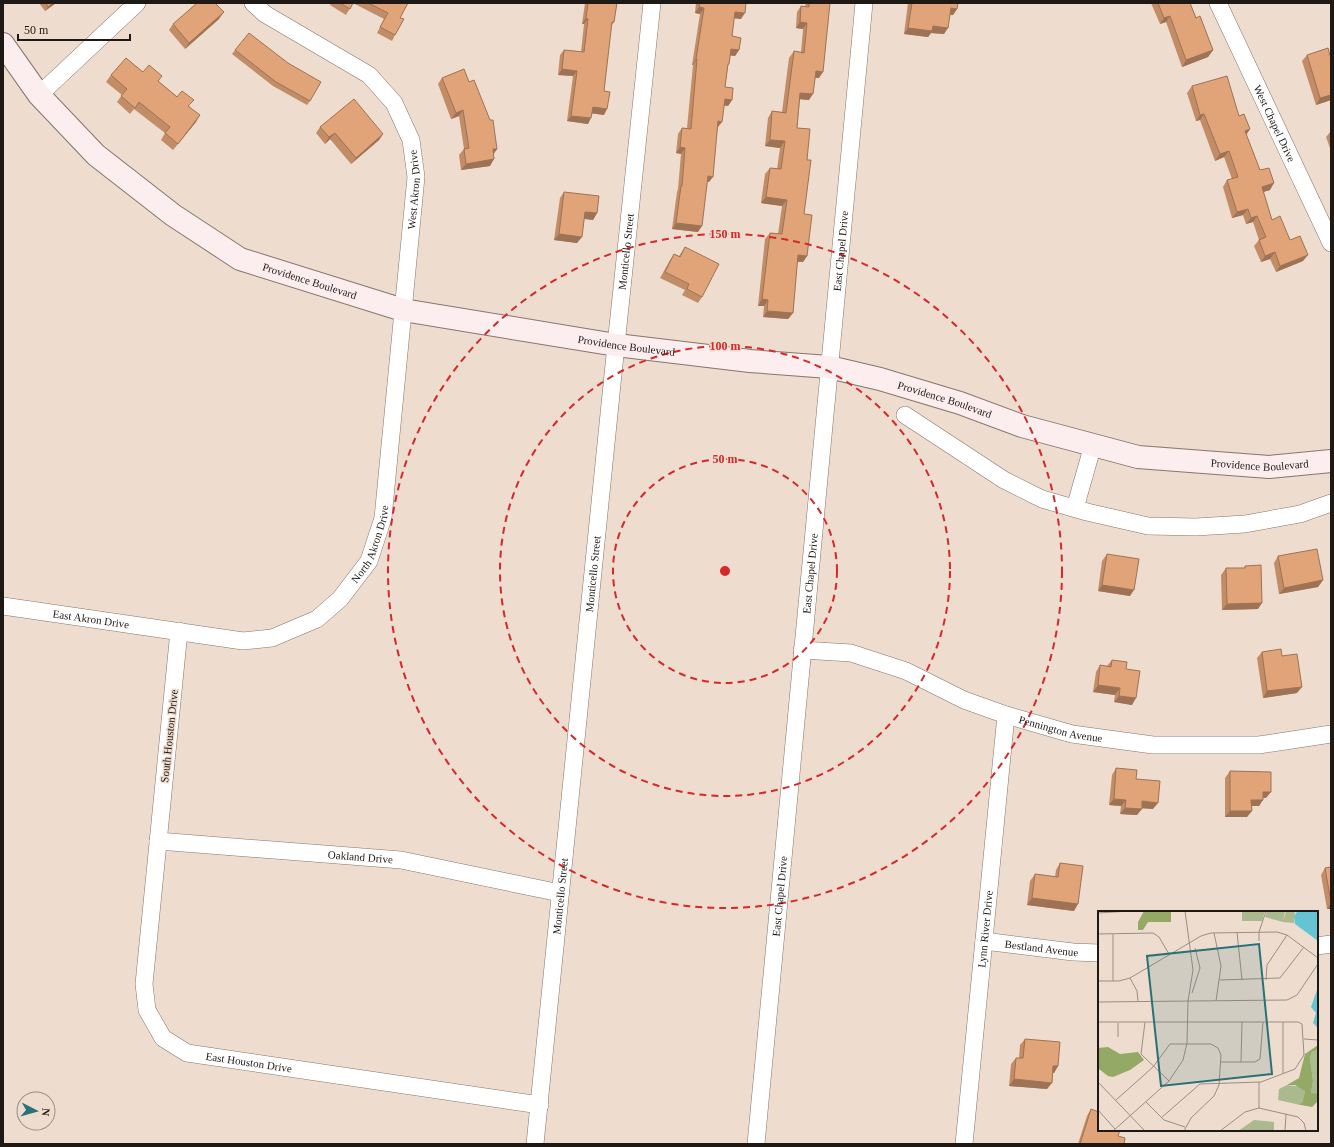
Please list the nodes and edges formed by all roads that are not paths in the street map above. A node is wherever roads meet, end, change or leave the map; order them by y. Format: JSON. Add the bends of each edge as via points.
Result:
{"nodes":[{"id":1,"x":137,"y":3,"type":"edge"},
{"id":2,"x":253,"y":3,"type":"edge"},
{"id":3,"x":652,"y":3,"type":"edge"},
{"id":4,"x":864,"y":3,"type":"edge"},
{"id":5,"x":1218,"y":3,"type":"edge"},
{"id":6,"x":3,"y":44,"type":"edge"},
{"id":7,"x":39,"y":95,"type":"junction"},
{"id":8,"x":1327,"y":225,"type":"edge"},
{"id":9,"x":1331,"y":243,"type":"edge"},
{"id":10,"x":403,"y":310,"type":"junction"},
{"id":11,"x":616,"y":345,"type":"junction"},
{"id":12,"x":829,"y":367,"type":"junction"},
{"id":13,"x":905,"y":415,"type":"dead end"},
{"id":14,"x":1093,"y":445,"type":"junction"},
{"id":15,"x":1331,"y":461,"type":"edge"},
{"id":16,"x":1331,"y":503,"type":"edge"},
{"id":17,"x":1075,"y":508,"type":"junction"},
{"id":18,"x":3,"y":606,"type":"edge"},
{"id":19,"x":179,"y":631,"type":"junction"},
{"id":20,"x":802,"y":650,"type":"junction"},
{"id":21,"x":1006,"y":715,"type":"junction"},
{"id":22,"x":1331,"y":734,"type":"edge"},
{"id":23,"x":158,"y":841,"type":"junction"},
{"id":24,"x":560,"y":893,"type":"junction"},
{"id":25,"x":984,"y":941,"type":"junction"},
{"id":26,"x":1331,"y":944,"type":"edge"},
{"id":27,"x":1318,"y":946,"type":"edge"},
{"id":28,"x":1098,"y":953,"type":"edge"},
{"id":29,"x":540,"y":1105,"type":"junction"},
{"id":30,"x":535,"y":1144,"type":"edge"},
{"id":31,"x":756,"y":1144,"type":"edge"},
{"id":32,"x":964,"y":1144,"type":"edge"}],
"edges":[{"from":1,"to":7,"type":"street"},
{"from":2,"to":10,"type":"street","name":"West Akron Drive","via":[[266,14],[369,75],[394,103],[411,140],[416,177]]},
{"from":3,"to":11,"type":"street","name":"Monticello Street"},
{"from":4,"to":12,"type":"street","name":"East Chapel Drive"},
{"from":5,"to":8,"type":"street","name":"West Chapel Drive"},
{"from":6,"to":7,"type":"main road","name":"Providence Boulevard"},
{"from":7,"to":10,"type":"main road","name":"Providence Boulevard","via":[[96,156],[173,215],[240,259]]},
{"from":8,"to":9,"type":"street","name":"West Chapel Drive"},
{"from":10,"to":11,"type":"main road","name":"Providence Boulevard"},
{"from":10,"to":19,"type":"street","name":"North Akron Drive","via":[[383,518],[369,560],[340,599],[316,619],[272,638],[243,641]]},
{"from":11,"to":12,"type":"main road","name":"Providence Boulevard","via":[[750,361]]},
{"from":11,"to":24,"type":"street","name":"Monticello Street"},
{"from":12,"to":14,"type":"main road","name":"Providence Boulevard","via":[[880,379],[960,403],[1022,426]]},
{"from":12,"to":20,"type":"street","name":"East Chapel Drive"},
{"from":13,"to":17,"type":"street","via":[[1004,480],[1042,499]]},
{"from":14,"to":15,"type":"main road","name":"Providence Boulevard","via":[[1138,457],[1269,467]]},
{"from":14,"to":17,"type":"street"},
{"from":16,"to":17,"type":"street","via":[[1292,516],[1245,524],[1196,527],[1148,526]]},
{"from":18,"to":19,"type":"street","name":"East Akron Drive"},
{"from":19,"to":23,"type":"street","name":"South Houston Drive"},
{"from":20,"to":21,"type":"street","name":"Pennington Avenue","via":[[851,653],[906,671],[964,700]]},
{"from":20,"to":31,"type":"street","name":"East Chapel Drive"},
{"from":21,"to":22,"type":"street","name":"Pennington Avenue","via":[[1072,734],[1154,745],[1259,745]]},
{"from":21,"to":25,"type":"street","name":"Lynn River Drive"},
{"from":23,"to":24,"type":"street","name":"Oakland Drive","via":[[401,860]]},
{"from":23,"to":29,"type":"street","name":"East Houston Drive","via":[[144,984],[147,1010],[163,1038],[187,1053]]},
{"from":24,"to":29,"type":"street","name":"Monticello Street"},
{"from":25,"to":28,"type":"street","name":"Bestland Avenue"},
{"from":25,"to":32,"type":"street","name":"Lynn River Drive"},
{"from":26,"to":27,"type":"street"},
{"from":29,"to":30,"type":"street","name":"Monticello Street"}]}
